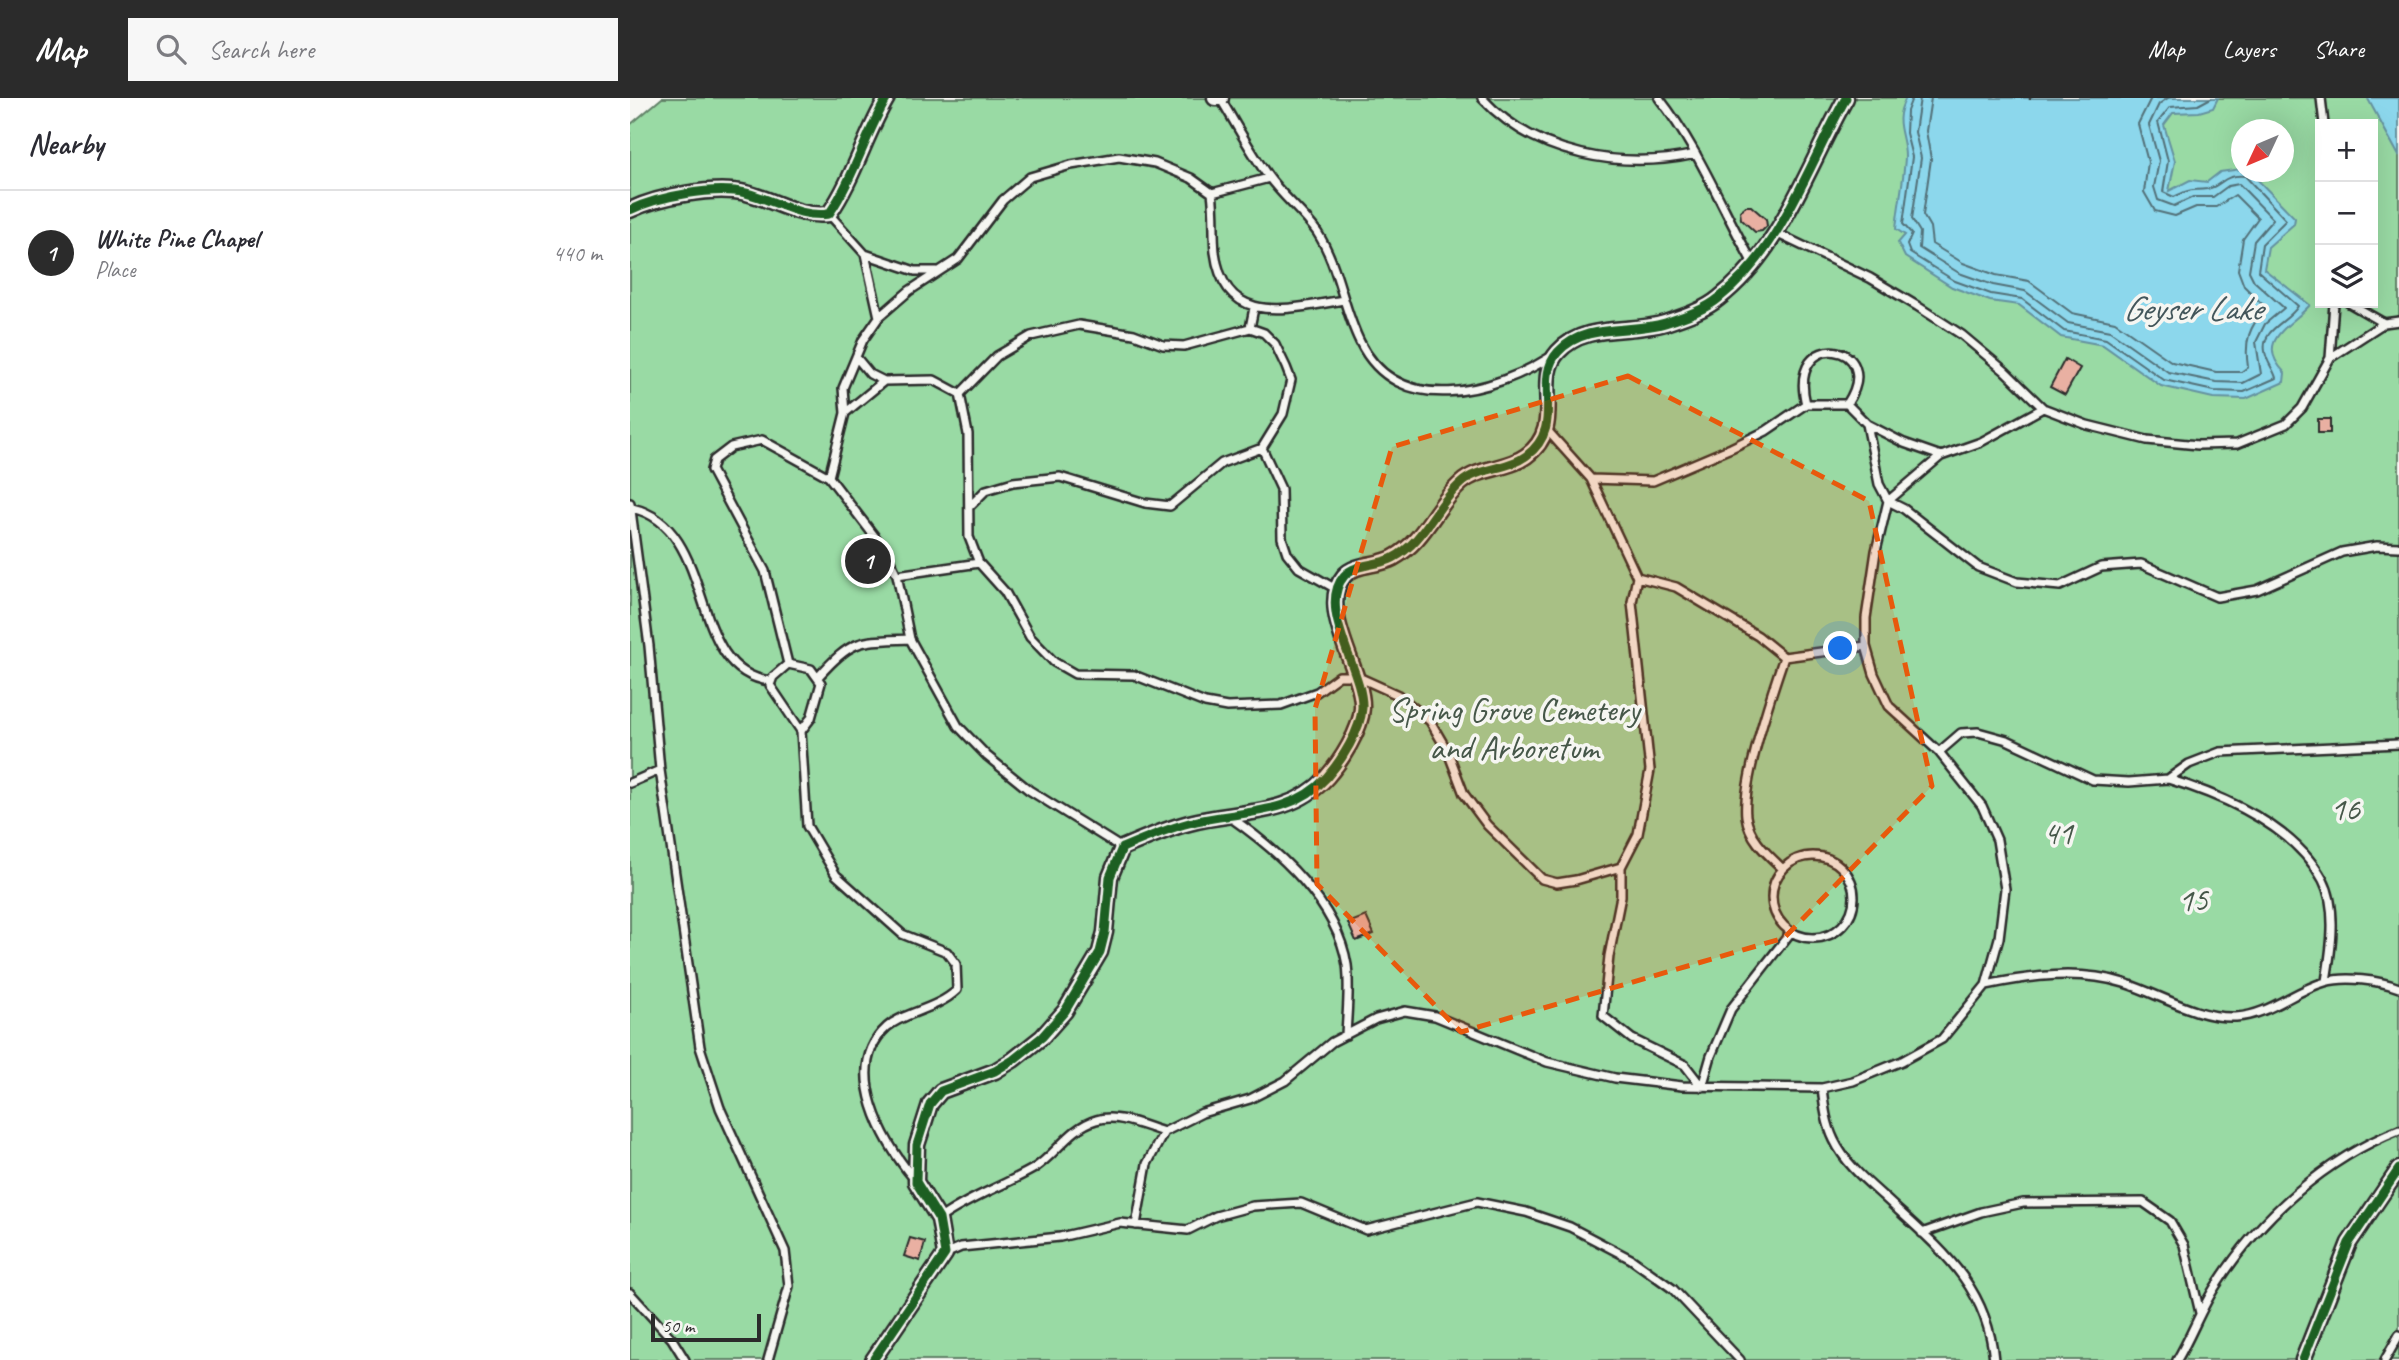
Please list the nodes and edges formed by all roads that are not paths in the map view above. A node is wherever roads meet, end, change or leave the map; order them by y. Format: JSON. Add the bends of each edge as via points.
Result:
{"nodes":[{"id":1,"x":887,"y":98,"type":"edge"},
{"id":2,"x":1219,"y":98,"type":"edge"},
{"id":3,"x":1482,"y":98,"type":"edge"},
{"id":4,"x":1659,"y":98,"type":"edge"},
{"id":5,"x":1846,"y":98,"type":"edge"},
{"id":6,"x":2321,"y":98,"type":"edge"},
{"id":7,"x":2323,"y":119,"type":"edge"},
{"id":8,"x":1696,"y":154,"type":"junction"},
{"id":9,"x":1269,"y":178,"type":"junction"},
{"id":10,"x":1212,"y":192,"type":"junction"},
{"id":11,"x":630,"y":210,"type":"edge"},
{"id":12,"x":829,"y":214,"type":"junction"},
{"id":13,"x":1776,"y":233,"type":"junction"},
{"id":14,"x":865,"y":254,"type":"junction"},
{"id":15,"x":1754,"y":265,"type":"junction"},
{"id":16,"x":938,"y":271,"type":"junction"},
{"id":17,"x":1344,"y":300,"type":"junction"},
{"id":18,"x":1254,"y":308,"type":"junction"},
{"id":19,"x":2334,"y":308,"type":"edge"},
{"id":20,"x":2358,"y":308,"type":"edge"},
{"id":21,"x":879,"y":317,"type":"junction"},
{"id":22,"x":2399,"y":321,"type":"edge"},
{"id":23,"x":2384,"y":323,"type":"junction"},
{"id":24,"x":1250,"y":328,"type":"junction"},
{"id":25,"x":1556,"y":354,"type":"junction"},
{"id":26,"x":856,"y":357,"type":"junction"},
{"id":27,"x":2330,"y":358,"type":"junction"},
{"id":28,"x":884,"y":381,"type":"junction"},
{"id":29,"x":960,"y":394,"type":"junction"},
{"id":30,"x":1806,"y":404,"type":"junction"},
{"id":31,"x":1847,"y":404,"type":"junction"},
{"id":32,"x":2043,"y":408,"type":"junction"},
{"id":33,"x":845,"y":413,"type":"junction"},
{"id":34,"x":1867,"y":424,"type":"junction"},
{"id":35,"x":1547,"y":430,"type":"junction"},
{"id":36,"x":1262,"y":448,"type":"junction"},
{"id":37,"x":1941,"y":456,"type":"junction"},
{"id":38,"x":829,"y":477,"type":"junction"},
{"id":39,"x":1591,"y":480,"type":"junction"},
{"id":40,"x":1888,"y":501,"type":"junction"},
{"id":41,"x":631,"y":506,"type":"edge"},
{"id":42,"x":970,"y":506,"type":"junction"},
{"id":43,"x":2399,"y":547,"type":"edge"},
{"id":44,"x":979,"y":563,"type":"junction"},
{"id":45,"x":897,"y":575,"type":"junction"},
{"id":46,"x":1637,"y":577,"type":"junction"},
{"id":47,"x":1336,"y":589,"type":"junction"},
{"id":48,"x":909,"y":639,"type":"junction"},
{"id":49,"x":1866,"y":646,"type":"junction"},
{"id":50,"x":1784,"y":657,"type":"junction"},
{"id":51,"x":788,"y":664,"type":"junction"},
{"id":52,"x":818,"y":676,"type":"junction"},
{"id":53,"x":1356,"y":676,"type":"junction"},
{"id":54,"x":770,"y":681,"type":"junction"},
{"id":55,"x":801,"y":731,"type":"junction"},
{"id":56,"x":2399,"y":744,"type":"edge"},
{"id":57,"x":1939,"y":752,"type":"junction"},
{"id":58,"x":660,"y":770,"type":"junction"},
{"id":59,"x":2168,"y":779,"type":"junction"},
{"id":60,"x":630,"y":783,"type":"edge"},
{"id":61,"x":1230,"y":817,"type":"junction"},
{"id":62,"x":1122,"y":848,"type":"junction"},
{"id":63,"x":1621,"y":867,"type":"junction"},
{"id":64,"x":1783,"y":869,"type":"junction"},
{"id":65,"x":1791,"y":932,"type":"junction"},
{"id":66,"x":2326,"y":981,"type":"junction"},
{"id":67,"x":1986,"y":985,"type":"junction"},
{"id":68,"x":2399,"y":988,"type":"edge"},
{"id":69,"x":1346,"y":1035,"type":"junction"},
{"id":70,"x":1702,"y":1087,"type":"junction"},
{"id":71,"x":1822,"y":1087,"type":"junction"},
{"id":72,"x":2399,"y":1130,"type":"edge"},
{"id":73,"x":1164,"y":1132,"type":"junction"},
{"id":74,"x":2399,"y":1169,"type":"edge"},
{"id":75,"x":916,"y":1182,"type":"junction"},
{"id":76,"x":939,"y":1219,"type":"junction"},
{"id":77,"x":1136,"y":1225,"type":"junction"},
{"id":78,"x":1922,"y":1233,"type":"junction"},
{"id":79,"x":945,"y":1254,"type":"junction"},
{"id":80,"x":630,"y":1293,"type":"edge"},
{"id":81,"x":2200,"y":1313,"type":"junction"},
{"id":82,"x":2399,"y":1335,"type":"edge"},
{"id":83,"x":685,"y":1360,"type":"edge"},
{"id":84,"x":768,"y":1360,"type":"edge"},
{"id":85,"x":873,"y":1360,"type":"edge"},
{"id":86,"x":1740,"y":1360,"type":"edge"},
{"id":87,"x":1994,"y":1360,"type":"edge"},
{"id":88,"x":2177,"y":1360,"type":"edge"},
{"id":89,"x":2303,"y":1360,"type":"edge"},
{"id":90,"x":2385,"y":1360,"type":"edge"}],
"edges":[{"from":1,"to":12,"type":"street"},
{"from":2,"to":9,"type":"lane"},
{"from":3,"to":8,"type":"lane","via":[[1508,121],[1545,142],[1589,157],[1665,161]]},
{"from":4,"to":8,"type":"lane"},
{"from":5,"to":13,"type":"street"},
{"from":6,"to":7,"type":"lane"},
{"from":8,"to":15,"type":"lane"},
{"from":9,"to":10,"type":"lane"},
{"from":9,"to":17,"type":"lane","via":[[1318,233],[1339,277]]},
{"from":10,"to":16,"type":"lane","via":[[1155,163],[1119,157],[1071,165],[1030,177],[1003,200],[958,259]]},
{"from":10,"to":18,"type":"lane","via":[[1221,274],[1236,298]]},
{"from":11,"to":12,"type":"street","via":[[652,199],[744,193],[812,216]]},
{"from":12,"to":14,"type":"lane"},
{"from":13,"to":15,"type":"street"},
{"from":13,"to":32,"type":"lane","via":[[1917,306],[1997,364]]},
{"from":14,"to":16,"type":"lane","via":[[915,271]]},
{"from":14,"to":21,"type":"lane"},
{"from":15,"to":25,"type":"street","via":[[1717,300],[1696,311],[1663,323],[1597,331],[1573,340]]},
{"from":16,"to":21,"type":"lane"},
{"from":17,"to":18,"type":"lane","via":[[1287,309]]},
{"from":17,"to":25,"type":"lane","via":[[1370,360],[1428,393],[1462,392],[1492,384]]},
{"from":18,"to":24,"type":"lane"},
{"from":19,"to":27,"type":"lane"},
{"from":20,"to":23,"type":"lane"},
{"from":21,"to":26,"type":"lane"},
{"from":22,"to":23,"type":"lane"},
{"from":23,"to":27,"type":"lane"},
{"from":24,"to":29,"type":"lane","via":[[1184,346],[1079,325],[1031,336],[997,356]]},
{"from":24,"to":36,"type":"lane","via":[[1275,344],[1291,380],[1283,414]]},
{"from":25,"to":35,"type":"street","via":[[1549,378]]},
{"from":26,"to":28,"type":"lane","via":[[870,374]]},
{"from":26,"to":33,"type":"lane","via":[[843,388]]},
{"from":27,"to":32,"type":"lane","via":[[2302,408],[2286,424],[2237,443],[2147,440]]},
{"from":28,"to":29,"type":"lane","via":[[934,380]]},
{"from":28,"to":33,"type":"lane"},
{"from":29,"to":42,"type":"lane","via":[[968,434]]},
{"from":30,"to":31,"type":"lane"},
{"from":30,"to":31,"type":"lane","via":[[1805,369],[1818,353],[1829,350],[1840,352],[1856,366],[1859,380]]},
{"from":30,"to":39,"type":"lane","via":[[1731,449],[1653,481]]},
{"from":31,"to":34,"type":"lane"},
{"from":32,"to":37,"type":"lane","via":[[1981,442]]},
{"from":33,"to":38,"type":"lane"},
{"from":34,"to":37,"type":"lane"},
{"from":34,"to":40,"type":"lane"},
{"from":35,"to":39,"type":"lane"},
{"from":35,"to":47,"type":"street","via":[[1528,455],[1510,466],[1463,481],[1416,541],[1394,558],[1353,569]]},
{"from":36,"to":42,"type":"lane","via":[[1222,463],[1170,506],[1060,477],[986,490]]},
{"from":36,"to":47,"type":"lane","via":[[1280,489],[1287,553],[1299,568]]},
{"from":37,"to":40,"type":"lane"},
{"from":38,"to":45,"type":"lane","via":[[885,550]]},
{"from":38,"to":51,"type":"lane","via":[[762,440],[731,447],[714,460],[711,470],[765,571]]},
{"from":39,"to":46,"type":"lane"},
{"from":40,"to":43,"type":"lane","via":[[1978,567],[2017,582],[2060,586],[2101,567],[2141,564],[2217,597],[2258,590],[2342,552]]},
{"from":40,"to":49,"type":"lane","via":[[1866,618]]},
{"from":41,"to":54,"type":"lane","via":[[657,519],[681,548],[723,652],[753,679]]},
{"from":41,"to":58,"type":"lane"},
{"from":42,"to":44,"type":"lane","via":[[969,537]]},
{"from":44,"to":45,"type":"lane"},
{"from":44,"to":53,"type":"lane","via":[[1005,592],[1030,637],[1054,662],[1075,674],[1134,675],[1227,707],[1281,705],[1318,692],[1339,676]]},
{"from":45,"to":48,"type":"lane"},
{"from":46,"to":50,"type":"lane","via":[[1676,587]]},
{"from":46,"to":63,"type":"lane","via":[[1632,602],[1650,770],[1638,834]]},
{"from":47,"to":53,"type":"street","via":[[1339,629]]},
{"from":48,"to":52,"type":"lane","via":[[849,646]]},
{"from":48,"to":62,"type":"lane","via":[[958,726],[987,756],[1065,815]]},
{"from":49,"to":50,"type":"lane"},
{"from":49,"to":57,"type":"lane","via":[[1888,706]]},
{"from":50,"to":64,"type":"lane","via":[[1748,789],[1746,816],[1757,843]]},
{"from":51,"to":52,"type":"lane","via":[[811,669]]},
{"from":51,"to":54,"type":"lane"},
{"from":52,"to":55,"type":"lane","via":[[820,694]]},
{"from":53,"to":61,"type":"street","via":[[1362,709],[1327,778],[1304,797],[1274,810]]},
{"from":53,"to":63,"type":"lane","via":[[1398,695],[1430,722],[1464,794],[1487,825],[1542,879],[1557,883]]},
{"from":54,"to":55,"type":"lane"},
{"from":55,"to":75,"type":"lane","via":[[807,825],[836,875],[902,934],[947,952],[956,964],[957,990],[928,1009],[889,1025],[875,1041],[867,1061],[866,1084],[881,1127]]},
{"from":56,"to":59,"type":"lane","via":[[2220,752],[2189,764]]},
{"from":57,"to":59,"type":"lane","via":[[1961,733],[1978,732],[2007,740],[2093,780]]},
{"from":57,"to":67,"type":"lane","via":[[1982,806],[1997,840],[2005,889],[1999,938]]},
{"from":58,"to":60,"type":"lane"},
{"from":58,"to":84,"type":"lane","via":[[700,1047],[720,1108],[785,1251],[789,1286]]},
{"from":59,"to":66,"type":"lane","via":[[2255,815],[2306,858],[2324,881],[2331,909]]},
{"from":61,"to":62,"type":"street","via":[[1190,822]]},
{"from":61,"to":69,"type":"lane","via":[[1284,861],[1334,920],[1347,965]]},
{"from":62,"to":75,"type":"street","via":[[1110,877],[1100,952],[1083,983],[1065,1012],[1013,1060],[941,1091],[930,1104],[917,1145]]},
{"from":63,"to":70,"type":"lane","via":[[1622,896],[1603,1016],[1632,1039],[1685,1065]]},
{"from":64,"to":65,"type":"lane","via":[[1772,887],[1771,900],[1781,924]]},
{"from":64,"to":65,"type":"lane","via":[[1797,858],[1823,857],[1845,872],[1854,898],[1851,912],[1832,933],[1805,937]]},
{"from":65,"to":70,"type":"lane","via":[[1731,1009]]},
{"from":66,"to":67,"type":"lane","via":[[2258,1015],[2232,1017],[2203,1014],[2122,982],[2082,975]]},
{"from":66,"to":68,"type":"lane","via":[[2359,980]]},
{"from":67,"to":71,"type":"lane","via":[[1942,1039],[1865,1076]]},
{"from":69,"to":70,"type":"lane","via":[[1376,1019],[1405,1011],[1435,1016],[1547,1062],[1615,1078]]},
{"from":69,"to":73,"type":"lane","via":[[1285,1081]]},
{"from":70,"to":71,"type":"lane"},
{"from":71,"to":78,"type":"lane","via":[[1834,1139],[1852,1168]]},
{"from":72,"to":81,"type":"lane","via":[[2371,1141],[2294,1195],[2250,1239]]},
{"from":73,"to":76,"type":"lane","via":[[1123,1120],[1097,1119],[1070,1134],[1036,1167],[967,1199]]},
{"from":73,"to":77,"type":"lane","via":[[1147,1164]]},
{"from":74,"to":89,"type":"street","via":[[2349,1243]]},
{"from":75,"to":76,"type":"street"},
{"from":76,"to":79,"type":"street"},
{"from":77,"to":79,"type":"lane","via":[[1119,1223],[1060,1237],[961,1247]]},
{"from":77,"to":86,"type":"lane","via":[[1188,1230],[1253,1206],[1301,1203],[1366,1230],[1478,1202],[1526,1212],[1570,1227],[1631,1259],[1674,1289]]},
{"from":78,"to":81,"type":"lane","via":[[2023,1203],[2143,1202],[2170,1222],[2184,1245]]},
{"from":78,"to":87,"type":"lane","via":[[1963,1273],[1980,1305]]},
{"from":79,"to":85,"type":"street"},
{"from":80,"to":83,"type":"lane","via":[[673,1339]]},
{"from":81,"to":88,"type":"lane"},
{"from":82,"to":90,"type":"lane"}]}
